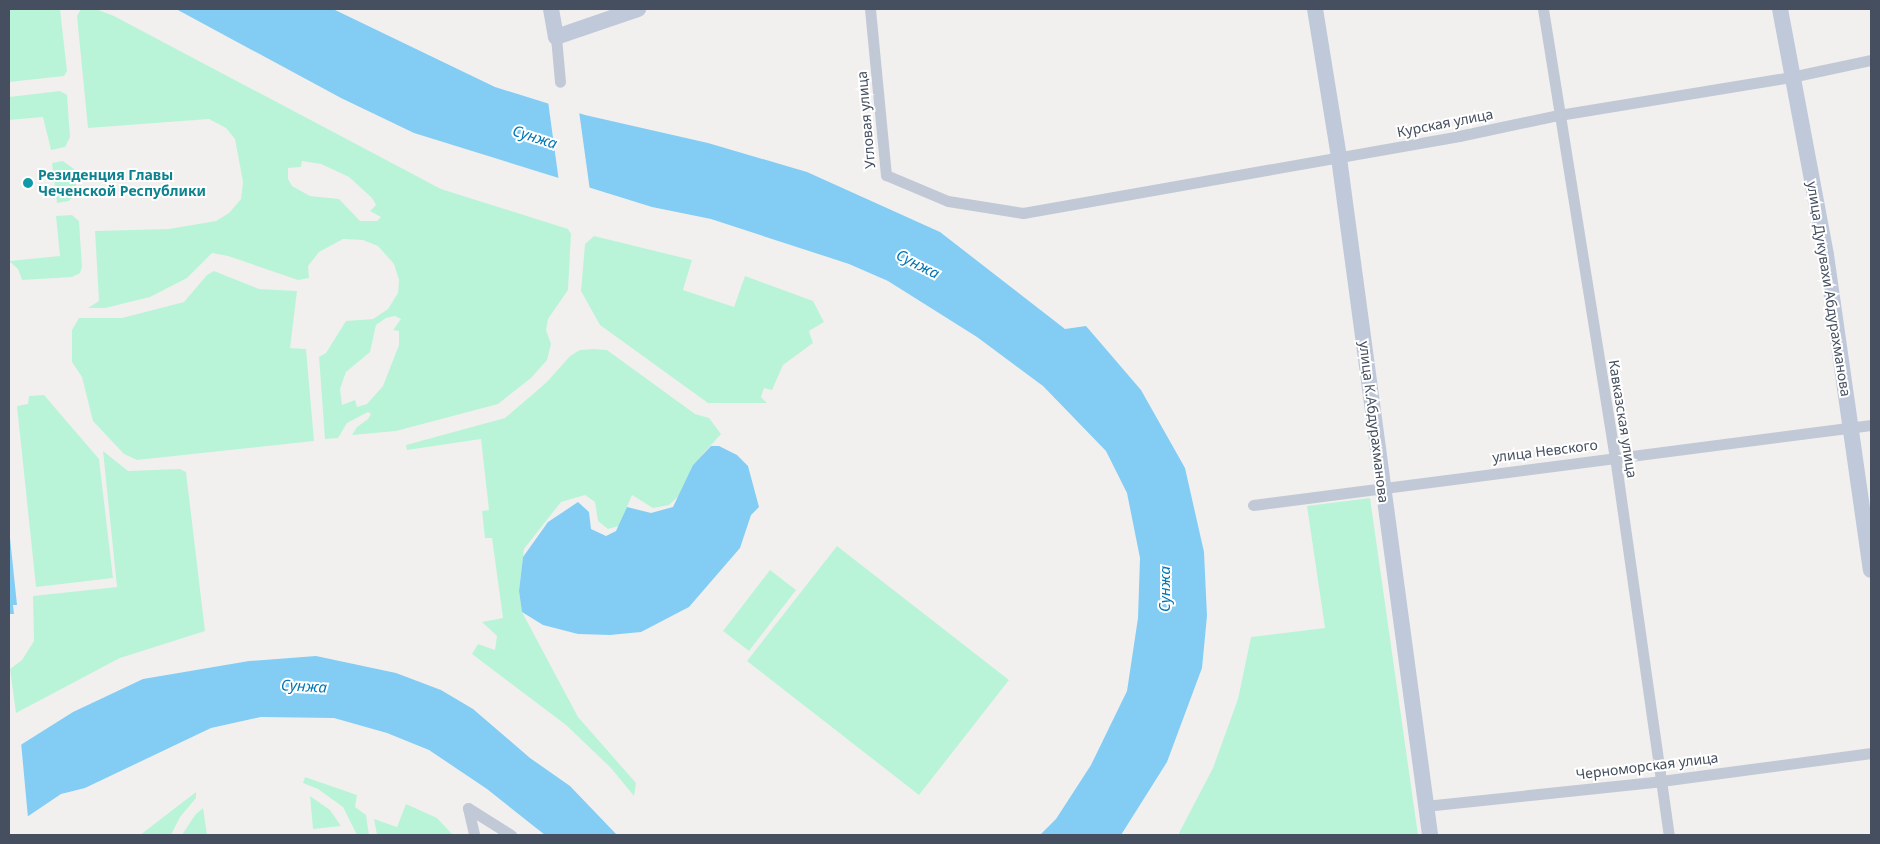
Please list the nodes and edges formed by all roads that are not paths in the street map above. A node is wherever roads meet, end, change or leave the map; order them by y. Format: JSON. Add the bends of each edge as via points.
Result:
{"nodes":[{"id":1,"x":551,"y":9,"type":"edge"},
{"id":2,"x":638,"y":9,"type":"edge"},
{"id":3,"x":870,"y":9,"type":"edge"},
{"id":4,"x":1315,"y":9,"type":"edge"},
{"id":5,"x":1543,"y":9,"type":"edge"},
{"id":6,"x":1780,"y":9,"type":"edge"},
{"id":7,"x":556,"y":36,"type":"junction"},
{"id":8,"x":1871,"y":60,"type":"edge"},
{"id":9,"x":1791,"y":78,"type":"junction"},
{"id":10,"x":560,"y":82,"type":"dead end"},
{"id":11,"x":1559,"y":115,"type":"junction"},
{"id":12,"x":1339,"y":158,"type":"junction"},
{"id":13,"x":1024,"y":213,"type":"joint"},
{"id":14,"x":1871,"y":425,"type":"edge"},
{"id":15,"x":1852,"y":428,"type":"junction"},
{"id":16,"x":1614,"y":457,"type":"junction"},
{"id":17,"x":1382,"y":487,"type":"junction"},
{"id":18,"x":1253,"y":505,"type":"dead end"},
{"id":19,"x":1871,"y":570,"type":"edge"},
{"id":20,"x":1871,"y":753,"type":"edge"},
{"id":21,"x":1661,"y":781,"type":"junction"},
{"id":22,"x":1425,"y":806,"type":"junction"},
{"id":23,"x":474,"y":835,"type":"edge"},
{"id":24,"x":511,"y":835,"type":"edge"},
{"id":25,"x":1430,"y":835,"type":"edge"},
{"id":26,"x":1669,"y":835,"type":"edge"}],
"edges":[{"from":1,"to":7,"type":"street"},
{"from":2,"to":7,"type":"street"},
{"from":3,"to":13,"type":"street","name":"Угловая улица","via":[[886,175],[948,202]]},
{"from":4,"to":12,"type":"street","name":"улица К.Абдурахманова"},
{"from":5,"to":11,"type":"street","name":"Кавказская улица"},
{"from":6,"to":9,"type":"street","name":"улица Дукувахи Абдурахманова"},
{"from":7,"to":10,"type":"street"},
{"from":8,"to":9,"type":"street","name":"Курская улица"},
{"from":9,"to":11,"type":"street","name":"Курская улица"},
{"from":9,"to":15,"type":"street","name":"улица Дукувахи Абдурахманова","via":[[1826,255]]},
{"from":11,"to":12,"type":"street","name":"Курская улица"},
{"from":11,"to":16,"type":"street","name":"Кавказская улица"},
{"from":12,"to":13,"type":"street","name":"Курская улица"},
{"from":12,"to":17,"type":"street","name":"улица К.Абдурахманова"},
{"from":14,"to":15,"type":"street","name":"улица Невского"},
{"from":15,"to":16,"type":"street","name":"улица Невского"},
{"from":15,"to":19,"type":"street","name":"улица Дукувахи Абдурахманова"},
{"from":16,"to":17,"type":"street","name":"улица Невского"},
{"from":16,"to":21,"type":"street","name":"Кавказская улица"},
{"from":17,"to":18,"type":"street","name":"улица Невского"},
{"from":17,"to":22,"type":"street","name":"улица К.Абдурахманова"},
{"from":20,"to":21,"type":"street","name":"Черноморская улица"},
{"from":21,"to":22,"type":"street","name":"Черноморская улица"},
{"from":21,"to":26,"type":"street","name":"Кавказская улица"},
{"from":22,"to":25,"type":"street","name":"улица К.Абдурахманова"},
{"from":23,"to":24,"type":"street","via":[[468,808]]}]}
